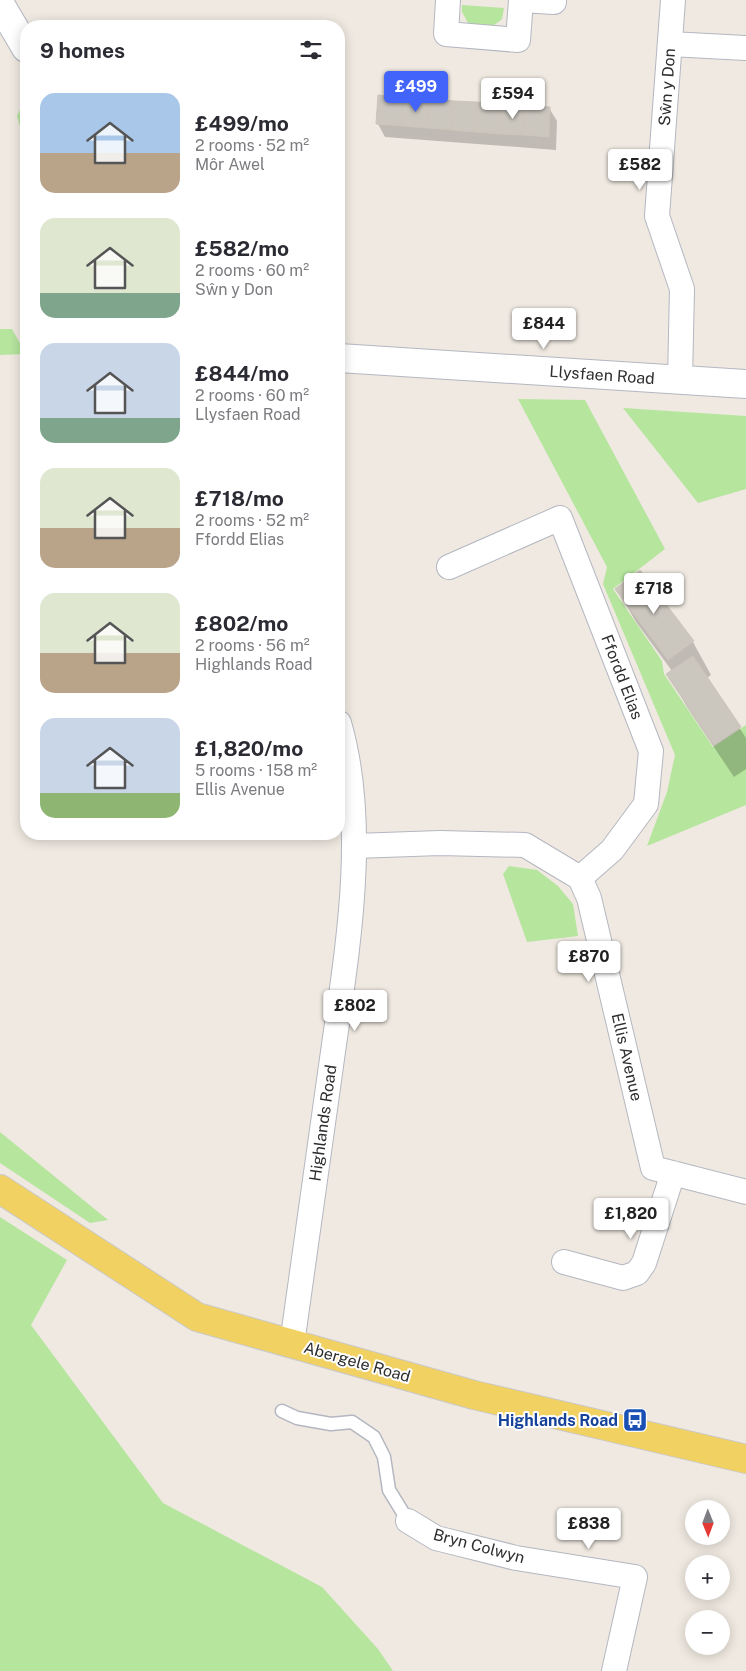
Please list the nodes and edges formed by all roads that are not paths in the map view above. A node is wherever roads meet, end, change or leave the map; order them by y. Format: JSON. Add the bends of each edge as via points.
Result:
{"nodes":[{"id":1,"x":448,"y":0,"type":"edge"},
{"id":2,"x":521,"y":0,"type":"edge"},
{"id":3,"x":672,"y":0,"type":"edge"},
{"id":4,"x":554,"y":2,"type":"dead end"},
{"id":5,"x":0,"y":4,"type":"edge"},
{"id":6,"x":20,"y":38,"type":"edge"},
{"id":7,"x":670,"y":44,"type":"junction"},
{"id":8,"x":746,"y":48,"type":"edge"},
{"id":9,"x":345,"y":358,"type":"edge"},
{"id":10,"x":680,"y":380,"type":"junction"},
{"id":11,"x":746,"y":384,"type":"edge"},
{"id":12,"x":449,"y":567,"type":"dead end"},
{"id":13,"x":345,"y":745,"type":"edge"},
{"id":14,"x":355,"y":846,"type":"junction"},
{"id":15,"x":580,"y":878,"type":"junction"},
{"id":16,"x":672,"y":1173,"type":"junction"},
{"id":17,"x":0,"y":1189,"type":"edge"},
{"id":18,"x":746,"y":1192,"type":"edge"},
{"id":19,"x":564,"y":1262,"type":"dead end"},
{"id":20,"x":292,"y":1344,"type":"junction"},
{"id":21,"x":282,"y":1411,"type":"dead end"},
{"id":22,"x":746,"y":1459,"type":"edge"},
{"id":23,"x":408,"y":1521,"type":"joint"},
{"id":24,"x":614,"y":1671,"type":"edge"}],
"edges":[{"from":1,"to":2,"type":"street","via":[[446,34],[518,40]]},
{"from":2,"to":4,"type":"street"},
{"from":3,"to":7,"type":"street","name":"Sŵn y Don"},
{"from":5,"to":6,"type":"street"},
{"from":7,"to":8,"type":"street"},
{"from":7,"to":10,"type":"street","name":"Sŵn y Don","via":[[657,216],[682,289]]},
{"from":9,"to":10,"type":"street","name":"Llysfaen Road"},
{"from":10,"to":11,"type":"street","name":"Llysfaen Road"},
{"from":12,"to":15,"type":"street","name":"Ffordd Elias","via":[[560,518],[651,751],[646,804],[612,850]]},
{"from":13,"to":14,"type":"street","name":"Highlands Road"},
{"from":14,"to":15,"type":"street","via":[[525,845]]},
{"from":14,"to":20,"type":"street","name":"Highlands Road","via":[[346,956]]},
{"from":15,"to":16,"type":"street","name":"Ellis Avenue","via":[[589,898],[653,1168]]},
{"from":16,"to":18,"type":"street","name":"Ellis Avenue"},
{"from":16,"to":19,"type":"street","via":[[644,1263],[637,1273],[623,1278]]},
{"from":17,"to":20,"type":"main road","name":"Abergele Road","via":[[197,1317]]},
{"from":20,"to":22,"type":"main road","name":"Abergele Road","via":[[474,1395]]},
{"from":21,"to":23,"type":"lane","via":[[297,1418],[330,1424],[352,1422],[374,1437],[384,1457],[389,1490]]},
{"from":23,"to":24,"type":"street","name":"Bryn Colwyn","via":[[436,1538],[635,1577]]}]}
